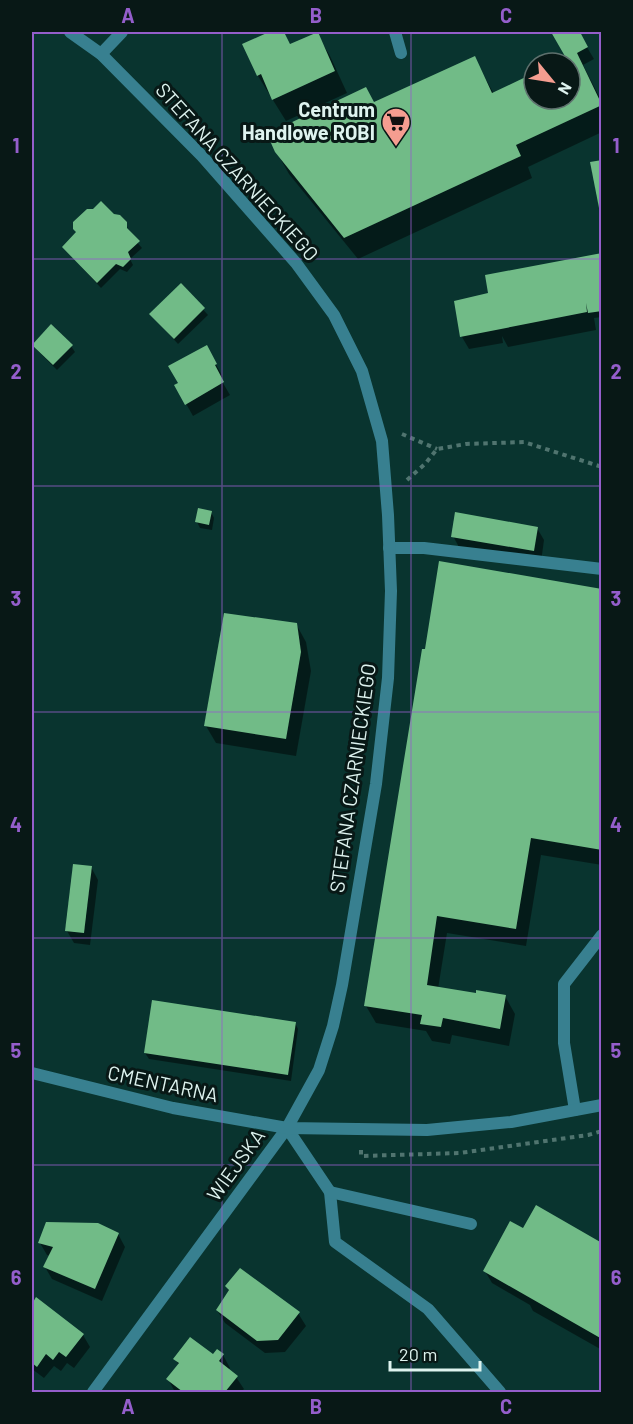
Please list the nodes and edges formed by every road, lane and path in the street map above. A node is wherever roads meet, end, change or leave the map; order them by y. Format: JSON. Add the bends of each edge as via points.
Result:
{"nodes":[{"id":1,"x":70,"y":32,"type":"edge"},
{"id":2,"x":122,"y":32,"type":"edge"},
{"id":3,"x":395,"y":32,"type":"edge"},
{"id":4,"x":401,"y":53,"type":"dead end"},
{"id":5,"x":101,"y":54,"type":"junction"},
{"id":6,"x":394,"y":430,"type":"dead end"},
{"id":7,"x":437,"y":449,"type":"junction"},
{"id":8,"x":602,"y":467,"type":"edge"},
{"id":9,"x":402,"y":484,"type":"dead end"},
{"id":10,"x":389,"y":548,"type":"junction"},
{"id":11,"x":602,"y":569,"type":"edge"},
{"id":12,"x":602,"y":934,"type":"edge"},
{"id":13,"x":32,"y":1073,"type":"edge"},
{"id":14,"x":602,"y":1105,"type":"edge"},
{"id":15,"x":575,"y":1110,"type":"junction"},
{"id":16,"x":287,"y":1128,"type":"junction"},
{"id":17,"x":330,"y":1192,"type":"junction"},
{"id":18,"x":471,"y":1224,"type":"dead end"},
{"id":19,"x":93,"y":1392,"type":"edge"},
{"id":20,"x":500,"y":1392,"type":"edge"}],
"edges":[{"from":1,"to":5,"type":"street","name":"STEFANA CZARNIECKIEGO"},
{"from":2,"to":5,"type":"street"},
{"from":3,"to":4,"type":"street"},
{"from":5,"to":10,"type":"street","name":"STEFANA CZARNIECKIEGO","via":[[255,215],[334,315],[362,371],[382,441]]},
{"from":6,"to":7,"type":"path"},
{"from":7,"to":8,"type":"path","via":[[524,441]]},
{"from":7,"to":9,"type":"path"},
{"from":10,"to":11,"type":"street","via":[[424,548]]},
{"from":10,"to":16,"type":"street","name":"STEFANA CZARNIECKIEGO","via":[[388,678],[355,911],[337,1005],[319,1070]]},
{"from":12,"to":15,"type":"street","via":[[564,984],[564,1043]]},
{"from":13,"to":16,"type":"street","name":"CMENTARNA","via":[[172,1108]]},
{"from":14,"to":15,"type":"street","name":"WIEJSKA"},
{"from":15,"to":16,"type":"street","name":"WIEJSKA","via":[[512,1122],[427,1130]]},
{"from":16,"to":17,"type":"street"},
{"from":16,"to":19,"type":"street","name":"WIEJSKA"},
{"from":17,"to":18,"type":"street"},
{"from":17,"to":20,"type":"street","via":[[335,1242],[428,1309]]}]}
